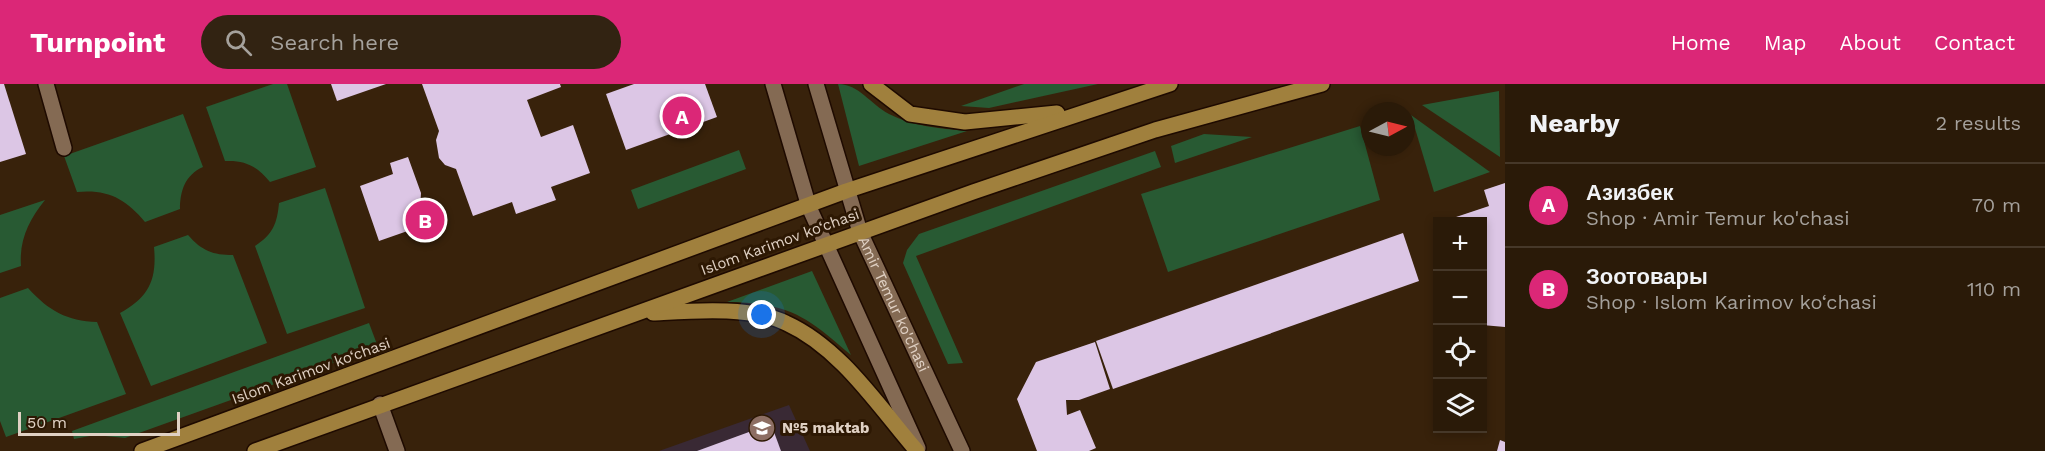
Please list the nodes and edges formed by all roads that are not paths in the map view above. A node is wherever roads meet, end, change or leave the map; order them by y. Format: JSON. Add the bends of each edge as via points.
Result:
{"nodes":[{"id":1,"x":46,"y":84,"type":"edge"},
{"id":2,"x":773,"y":84,"type":"edge"},
{"id":3,"x":816,"y":84,"type":"edge"},
{"id":4,"x":871,"y":84,"type":"edge"},
{"id":5,"x":1170,"y":84,"type":"edge"},
{"id":6,"x":1322,"y":84,"type":"edge"},
{"id":7,"x":1084,"y":111,"type":"junction"},
{"id":8,"x":64,"y":148,"type":"dead end"},
{"id":9,"x":846,"y":191,"type":"junction"},
{"id":10,"x":809,"y":207,"type":"junction"},
{"id":11,"x":860,"y":232,"type":"junction"},
{"id":12,"x":824,"y":244,"type":"junction"},
{"id":13,"x":638,"y":314,"type":"junction"},
{"id":14,"x":380,"y":404,"type":"junction"},
{"id":15,"x":142,"y":451,"type":"edge"},
{"id":16,"x":255,"y":451,"type":"edge"},
{"id":17,"x":397,"y":451,"type":"edge"},
{"id":18,"x":918,"y":451,"type":"edge"},
{"id":19,"x":962,"y":451,"type":"edge"}],
"edges":[{"from":1,"to":8,"type":"main road"},
{"from":2,"to":10,"type":"main road"},
{"from":3,"to":9,"type":"main road","name":"Amir Temur ko'chasi"},
{"from":4,"to":7,"type":"main road","via":[[910,114],[965,122]]},
{"from":5,"to":7,"type":"main road","name":"Islom Karimov ko‘chasi"},
{"from":6,"to":11,"type":"main road","name":"Islom Karimov ko‘chasi","via":[[1158,129]]},
{"from":7,"to":9,"type":"main road","name":"Islom Karimov ko‘chasi"},
{"from":9,"to":10,"type":"main road","name":"Islom Karimov ko‘chasi"},
{"from":9,"to":11,"type":"main road","name":"Amir Temur ko'chasi"},
{"from":10,"to":12,"type":"main road"},
{"from":10,"to":15,"type":"main road","name":"Islom Karimov ko‘chasi"},
{"from":11,"to":12,"type":"main road","name":"Islom Karimov ko‘chasi"},
{"from":11,"to":19,"type":"main road","name":"Amir Temur ko'chasi"},
{"from":12,"to":13,"type":"main road","name":"Islom Karimov ko‘chasi"},
{"from":12,"to":18,"type":"main road"},
{"from":13,"to":14,"type":"main road","name":"Islom Karimov ko‘chasi"},
{"from":13,"to":18,"type":"main road","via":[[747,313],[785,322],[821,344],[844,366]]},
{"from":14,"to":16,"type":"main road","name":"Islom Karimov ko‘chasi"},
{"from":14,"to":17,"type":"main road"}]}
